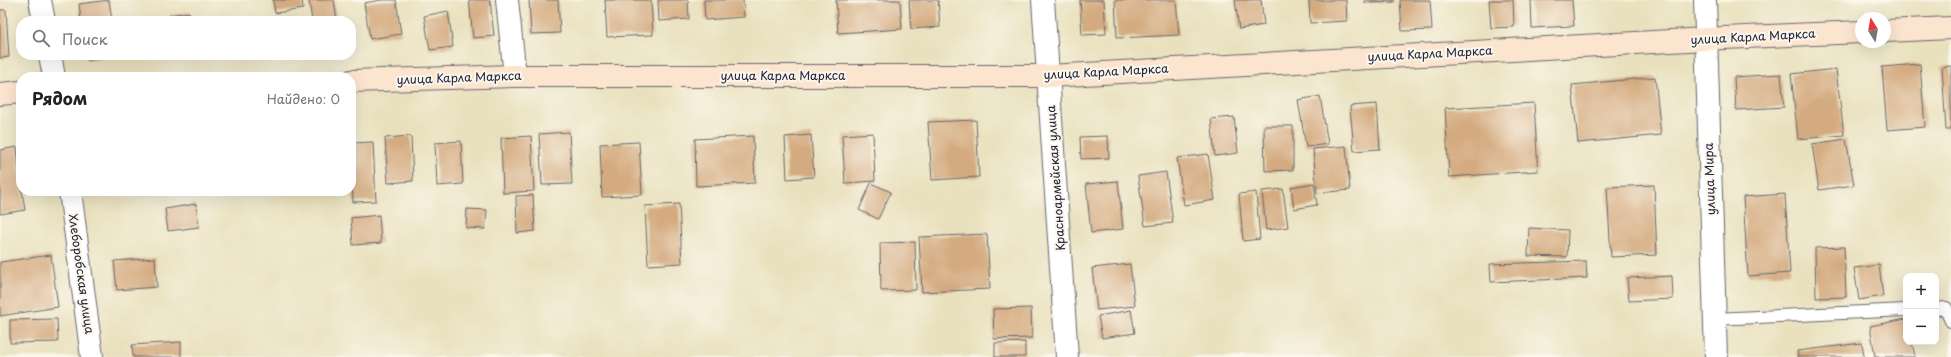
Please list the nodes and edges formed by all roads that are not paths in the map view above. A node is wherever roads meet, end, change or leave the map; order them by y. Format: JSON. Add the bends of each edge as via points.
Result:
{"nodes":[{"id":1,"x":40,"y":0,"type":"edge"},
{"id":2,"x":507,"y":0,"type":"edge"},
{"id":3,"x":1043,"y":0,"type":"edge"},
{"id":4,"x":1705,"y":0,"type":"edge"},
{"id":5,"x":43,"y":16,"type":"edge"},
{"id":6,"x":1951,"y":28,"type":"edge"},
{"id":7,"x":1891,"y":31,"type":"edge"},
{"id":8,"x":1855,"y":32,"type":"edge"},
{"id":9,"x":1706,"y":39,"type":"junction"},
{"id":10,"x":51,"y":60,"type":"edge"},
{"id":11,"x":53,"y":72,"type":"edge"},
{"id":12,"x":515,"y":76,"type":"junction"},
{"id":13,"x":1049,"y":76,"type":"junction"},
{"id":14,"x":356,"y":81,"type":"edge"},
{"id":15,"x":16,"y":92,"type":"edge"},
{"id":16,"x":0,"y":94,"type":"edge"},
{"id":17,"x":71,"y":196,"type":"edge"},
{"id":18,"x":1939,"y":309,"type":"edge"},
{"id":19,"x":1903,"y":310,"type":"edge"},
{"id":20,"x":1714,"y":319,"type":"junction"},
{"id":21,"x":1951,"y":321,"type":"edge"},
{"id":22,"x":92,"y":357,"type":"edge"},
{"id":23,"x":1067,"y":357,"type":"edge"},
{"id":24,"x":1716,"y":357,"type":"edge"}],
"edges":[{"from":1,"to":5,"type":"street"},
{"from":2,"to":12,"type":"street"},
{"from":3,"to":13,"type":"street","name":"Красноармейская улица"},
{"from":4,"to":9,"type":"street","name":"улица Мира"},
{"from":6,"to":7,"type":"main road"},
{"from":8,"to":9,"type":"main road","name":"улица Карла Маркса"},
{"from":9,"to":13,"type":"main road","name":"улица Карла Маркса"},
{"from":9,"to":20,"type":"street","name":"улица Мира"},
{"from":10,"to":11,"type":"street"},
{"from":12,"to":13,"type":"main road","name":"улица Карла Маркса"},
{"from":12,"to":14,"type":"main road","name":"улица Карла Маркса"},
{"from":13,"to":23,"type":"street","name":"Красноармейская улица"},
{"from":15,"to":16,"type":"main road"},
{"from":17,"to":22,"type":"street","name":"Хлеборобская улица"},
{"from":18,"to":21,"type":"lane","via":[[1946,308]]},
{"from":19,"to":20,"type":"lane"},
{"from":20,"to":24,"type":"street","name":"улица Мира"}]}
